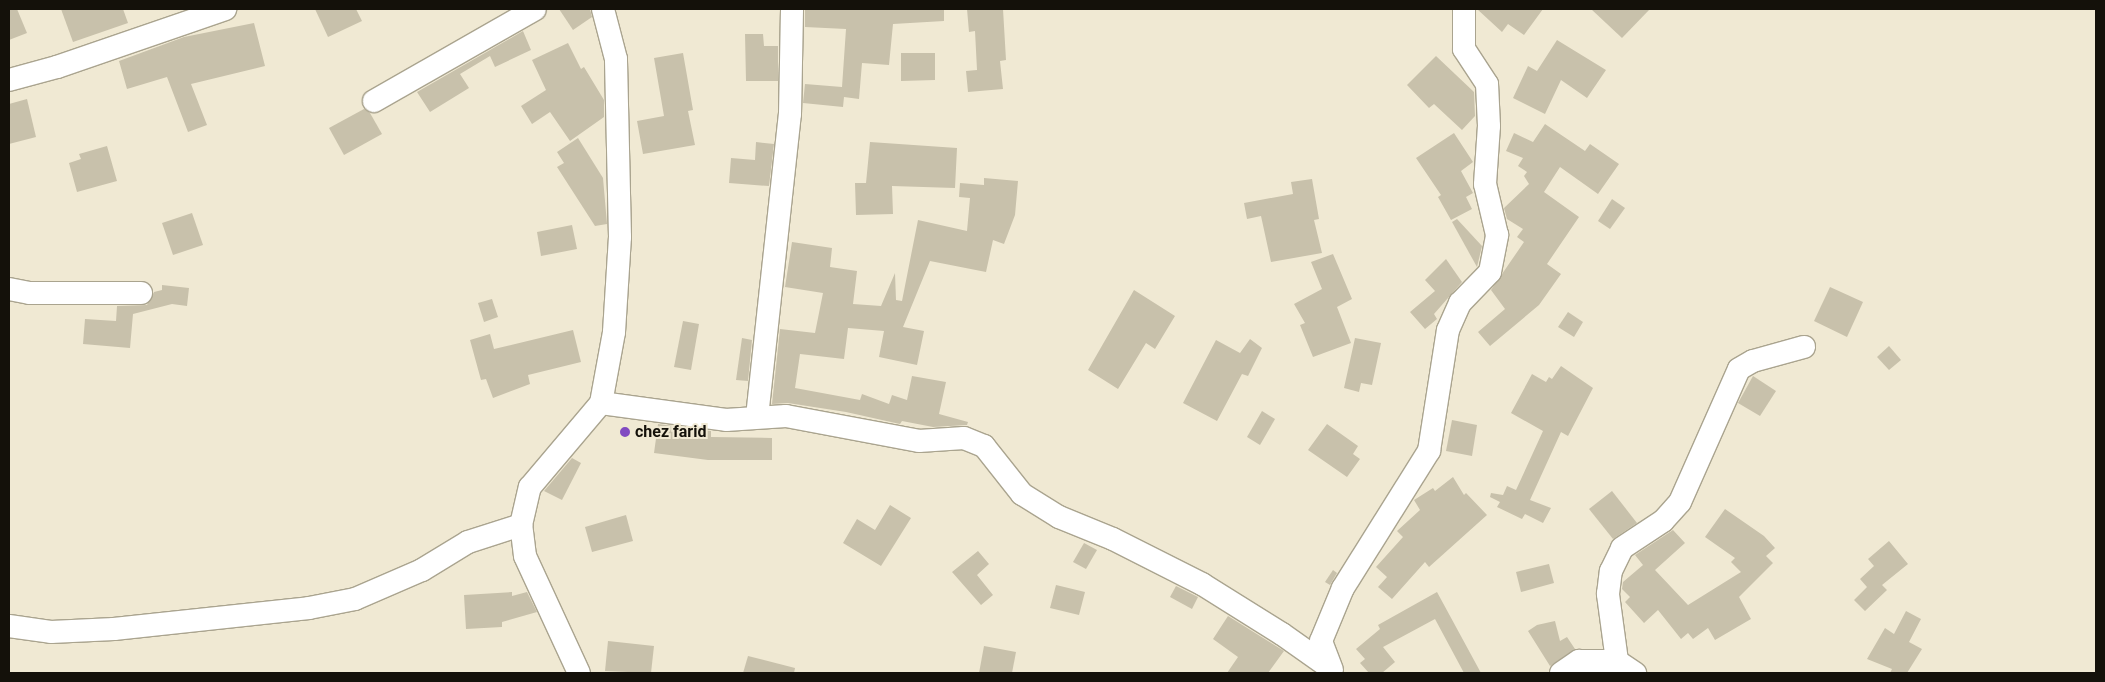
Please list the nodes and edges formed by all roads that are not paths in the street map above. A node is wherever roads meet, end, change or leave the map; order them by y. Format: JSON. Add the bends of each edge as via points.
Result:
{"nodes":[{"id":1,"x":225,"y":9,"type":"edge"},
{"id":2,"x":535,"y":9,"type":"edge"},
{"id":3,"x":604,"y":9,"type":"edge"},
{"id":4,"x":792,"y":9,"type":"edge"},
{"id":5,"x":1464,"y":9,"type":"edge"},
{"id":6,"x":9,"y":80,"type":"edge"},
{"id":7,"x":374,"y":101,"type":"dead end"},
{"id":8,"x":9,"y":289,"type":"edge"},
{"id":9,"x":141,"y":293,"type":"dead end"},
{"id":10,"x":1804,"y":347,"type":"dead end"},
{"id":11,"x":602,"y":403,"type":"junction"},
{"id":12,"x":757,"y":417,"type":"junction"},
{"id":13,"x":521,"y":525,"type":"junction"},
{"id":14,"x":9,"y":626,"type":"edge"},
{"id":15,"x":1626,"y":667,"type":"edge"},
{"id":16,"x":1332,"y":670,"type":"edge"},
{"id":17,"x":579,"y":673,"type":"edge"},
{"id":18,"x":1561,"y":673,"type":"edge"}],
"edges":[{"from":1,"to":6,"type":"street","via":[[66,64]]},
{"from":2,"to":7,"type":"street"},
{"from":3,"to":11,"type":"street","via":[[616,59],[620,237],[614,332]]},
{"from":4,"to":12,"type":"street","via":[[790,114]]},
{"from":5,"to":16,"type":"street","via":[[1464,49],[1487,84],[1489,126],[1485,184],[1497,235],[1490,272],[1460,303],[1448,330],[1429,451],[1343,588],[1321,641]]},
{"from":8,"to":9,"type":"street","via":[[30,293]]},
{"from":10,"to":15,"type":"street","via":[[1753,361],[1739,369],[1680,502],[1663,521],[1622,548],[1611,571],[1608,594]]},
{"from":11,"to":12,"type":"street","via":[[726,420]]},
{"from":11,"to":13,"type":"street","via":[[530,487]]},
{"from":12,"to":16,"type":"street","via":[[786,416],[919,441],[964,438],[984,446],[1022,494],[1059,517],[1113,539],[1202,584]]},
{"from":13,"to":14,"type":"street","via":[[468,542],[422,570],[355,599],[309,608],[114,629],[51,632]]},
{"from":13,"to":17,"type":"street","via":[[525,556]]},
{"from":15,"to":18,"type":"street","via":[[1579,662]]}]}
